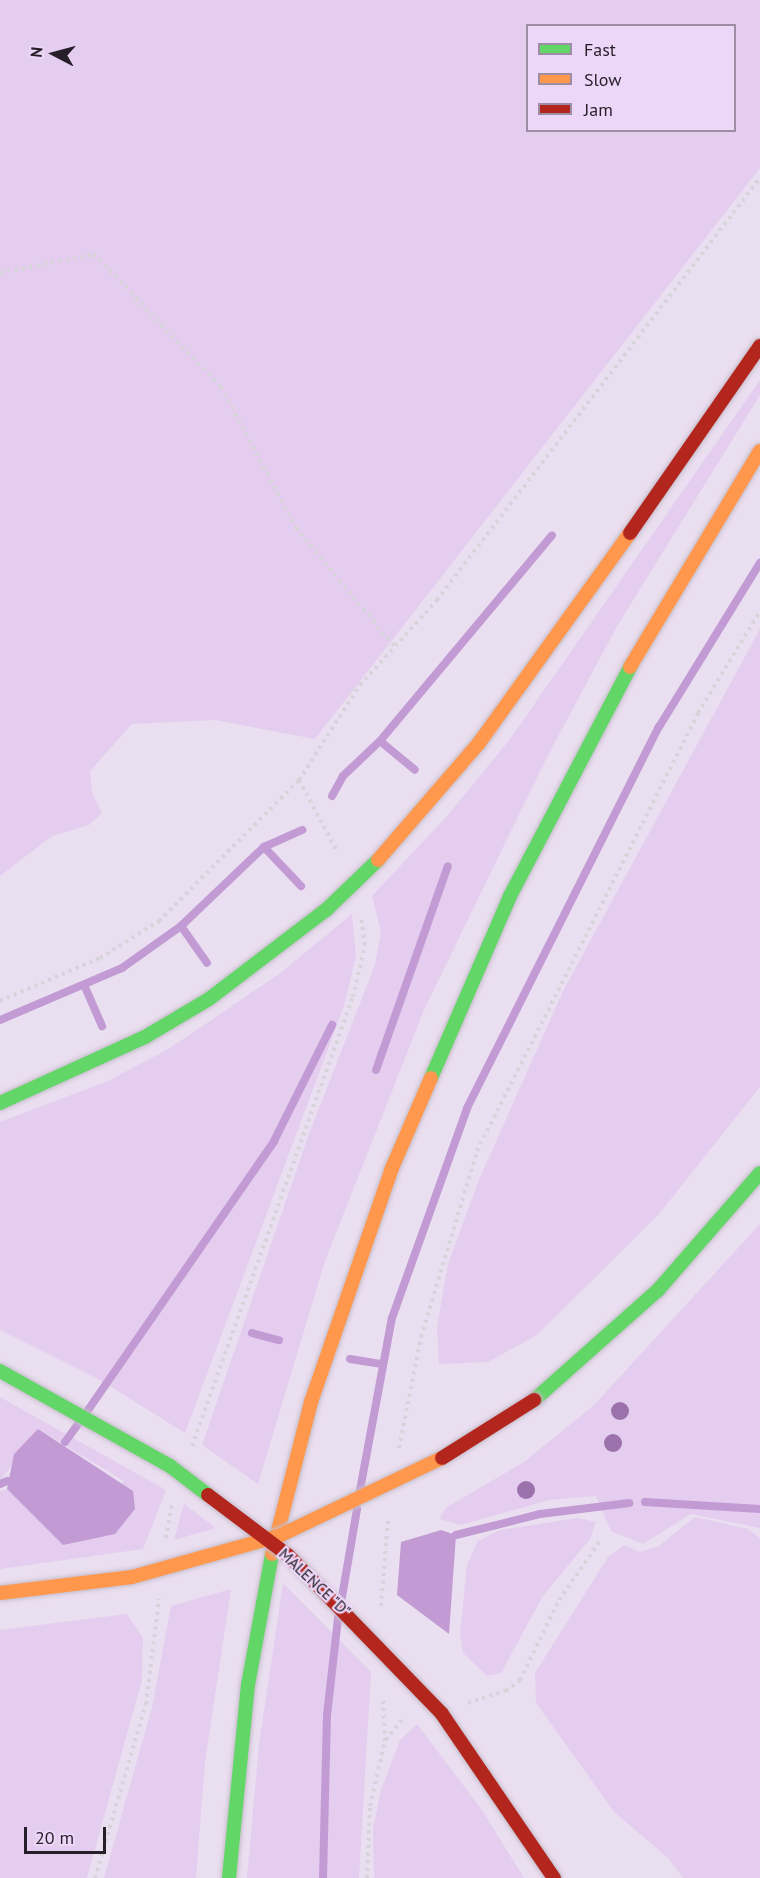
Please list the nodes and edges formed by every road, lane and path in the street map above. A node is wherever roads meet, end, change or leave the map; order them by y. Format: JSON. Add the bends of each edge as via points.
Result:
{"nodes":[{"id":1,"x":760,"y":178,"type":"edge"},
{"id":2,"x":0,"y":273,"type":"edge"},
{"id":3,"x":760,"y":346,"type":"edge"},
{"id":4,"x":760,"y":451,"type":"edge"},
{"id":5,"x":760,"y":611,"type":"edge"},
{"id":6,"x":394,"y":647,"type":"junction"},
{"id":7,"x":299,"y":780,"type":"junction"},
{"id":8,"x":338,"y":853,"type":"dead end"},
{"id":9,"x":358,"y":904,"type":"dead end"},
{"id":10,"x":0,"y":1001,"type":"edge"},
{"id":11,"x":0,"y":1103,"type":"edge"},
{"id":12,"x":760,"y":1173,"type":"edge"},
{"id":13,"x":0,"y":1371,"type":"edge"},
{"id":14,"x":189,"y":1452,"type":"dead end"},
{"id":15,"x":397,"y":1461,"type":"dead end"},
{"id":16,"x":176,"y":1491,"type":"dead end"},
{"id":17,"x":389,"y":1514,"type":"dead end"},
{"id":18,"x":600,"y":1541,"type":"dead end"},
{"id":19,"x":164,"y":1550,"type":"dead end"},
{"id":20,"x":159,"y":1592,"type":"dead end"},
{"id":21,"x":0,"y":1593,"type":"edge"},
{"id":22,"x":381,"y":1619,"type":"dead end"},
{"id":23,"x":382,"y":1692,"type":"dead end"},
{"id":24,"x":460,"y":1704,"type":"dead end"},
{"id":25,"x":415,"y":1714,"type":"dead end"},
{"id":26,"x":385,"y":1741,"type":"junction"},
{"id":27,"x":95,"y":1878,"type":"edge"},
{"id":28,"x":229,"y":1878,"type":"edge"},
{"id":29,"x":367,"y":1878,"type":"edge"},
{"id":30,"x":554,"y":1878,"type":"edge"}],
"edges":[{"from":1,"to":6,"type":"path","via":[[437,600]]},
{"from":2,"to":6,"type":"path","via":[[94,254],[221,387],[296,528]]},
{"from":3,"to":11,"type":"highway","via":[[479,743],[381,857],[310,923],[209,999],[136,1042]]},
{"from":4,"to":28,"type":"highway","via":[[648,635],[572,775],[448,1031],[388,1178],[311,1402],[274,1542],[248,1685]]},
{"from":5,"to":15,"type":"path","via":[[698,713],[477,1151],[421,1336]]},
{"from":6,"to":7,"type":"path","via":[[360,685]]},
{"from":7,"to":8,"type":"path"},
{"from":7,"to":10,"type":"path","via":[[159,921],[100,958]]},
{"from":9,"to":14,"type":"path","via":[[365,945],[352,997]]},
{"from":12,"to":21,"type":"highway","bridge":true,"via":[[658,1290],[534,1400],[413,1476],[279,1536],[132,1577]]},
{"from":13,"to":30,"type":"highway","name":"MALENCE \"D\"","bridge":true,"via":[[140,1447],[289,1556],[442,1714]]},
{"from":16,"to":19,"type":"path"},
{"from":17,"to":22,"type":"path"},
{"from":18,"to":24,"type":"path","via":[[559,1600],[520,1680],[506,1691]]},
{"from":20,"to":27,"type":"path","via":[[146,1704]]},
{"from":23,"to":26,"type":"path"},
{"from":25,"to":26,"type":"path","via":[[404,1716]]},
{"from":26,"to":29,"type":"path","via":[[370,1806]]}]}
